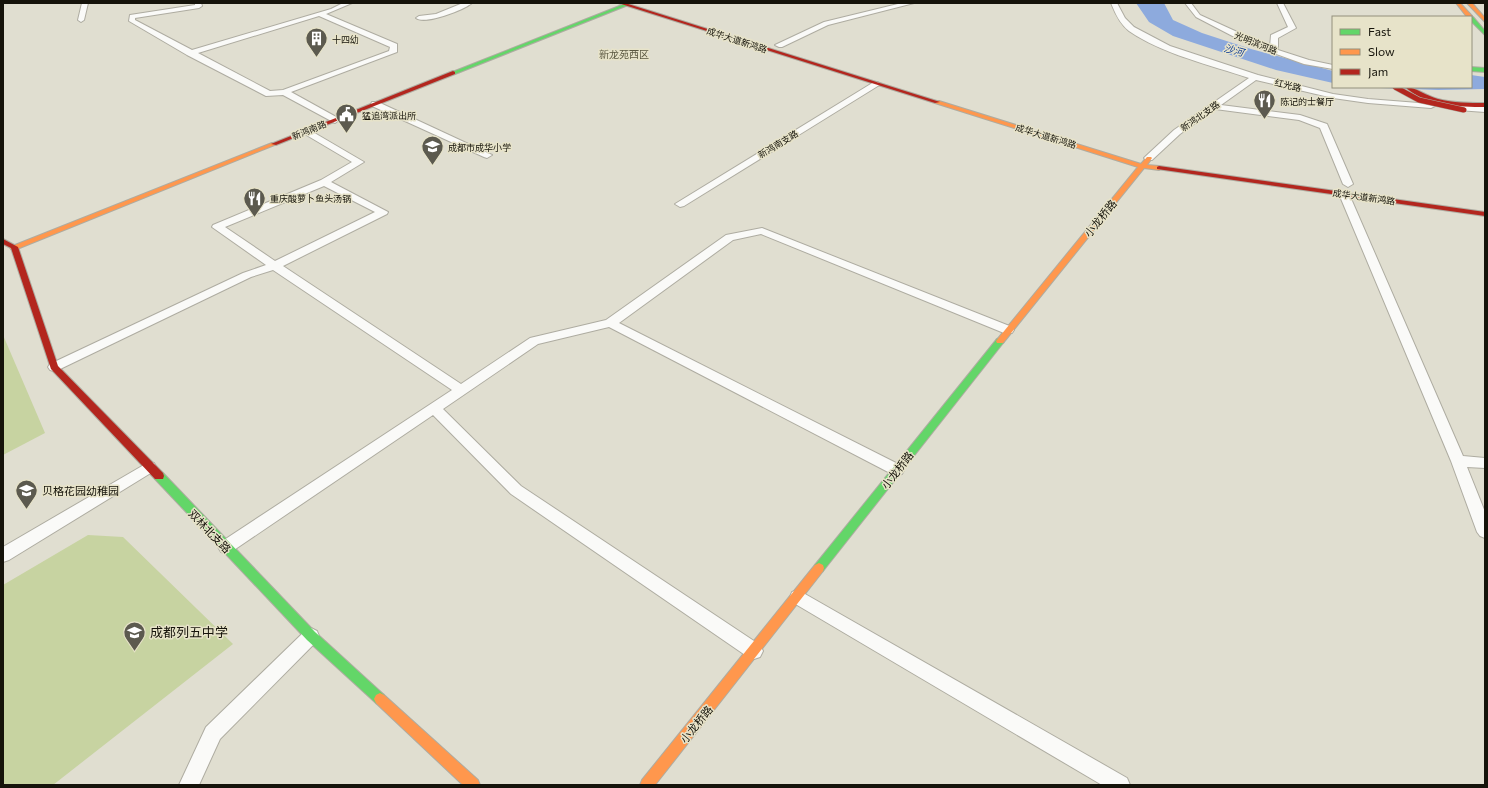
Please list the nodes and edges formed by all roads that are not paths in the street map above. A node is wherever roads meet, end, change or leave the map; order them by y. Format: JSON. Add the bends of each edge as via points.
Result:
{"nodes":[{"id":1,"x":85,"y":3,"type":"edge"},
{"id":2,"x":198,"y":3,"type":"edge"},
{"id":3,"x":349,"y":3,"type":"edge"},
{"id":4,"x":469,"y":3,"type":"edge"},
{"id":5,"x":641,"y":3,"type":"edge"},
{"id":6,"x":911,"y":3,"type":"edge"},
{"id":7,"x":1114,"y":3,"type":"edge"},
{"id":8,"x":1188,"y":3,"type":"edge"},
{"id":9,"x":1280,"y":3,"type":"edge"},
{"id":10,"x":1458,"y":3,"type":"edge"},
{"id":11,"x":1469,"y":3,"type":"edge"},
{"id":12,"x":626,"y":4,"type":"edge"},
{"id":13,"x":320,"y":14,"type":"junction"},
{"id":14,"x":1470,"y":16,"type":"edge"},
{"id":15,"x":419,"y":18,"type":"dead end"},
{"id":16,"x":1472,"y":18,"type":"edge"},
{"id":17,"x":81,"y":20,"type":"dead end"},
{"id":18,"x":1485,"y":21,"type":"edge"},
{"id":19,"x":1485,"y":34,"type":"edge"},
{"id":20,"x":779,"y":45,"type":"junction"},
{"id":21,"x":1274,"y":51,"type":"junction"},
{"id":22,"x":190,"y":53,"type":"junction"},
{"id":23,"x":1332,"y":67,"type":"edge"},
{"id":24,"x":1472,"y":69,"type":"edge"},
{"id":25,"x":1485,"y":70,"type":"edge"},
{"id":26,"x":1472,"y":74,"type":"edge"},
{"id":27,"x":1485,"y":75,"type":"edge"},
{"id":28,"x":1255,"y":77,"type":"junction"},
{"id":29,"x":877,"y":84,"type":"junction"},
{"id":30,"x":1396,"y":88,"type":"edge"},
{"id":31,"x":1409,"y":88,"type":"edge"},
{"id":32,"x":284,"y":92,"type":"junction"},
{"id":33,"x":375,"y":104,"type":"junction"},
{"id":34,"x":1485,"y":105,"type":"edge"},
{"id":35,"x":1214,"y":106,"type":"junction"},
{"id":36,"x":1485,"y":111,"type":"edge"},
{"id":37,"x":335,"y":120,"type":"junction"},
{"id":38,"x":306,"y":131,"type":"junction"},
{"id":39,"x":1089,"y":140,"type":"dead end"},
{"id":40,"x":487,"y":155,"type":"dead end"},
{"id":41,"x":1145,"y":157,"type":"junction"},
{"id":42,"x":1142,"y":166,"type":"junction"},
{"id":43,"x":1244,"y":170,"type":"dead end"},
{"id":44,"x":324,"y":182,"type":"junction"},
{"id":45,"x":1347,"y":187,"type":"junction"},
{"id":46,"x":680,"y":204,"type":"dead end"},
{"id":47,"x":1485,"y":214,"type":"edge"},
{"id":48,"x":3,"y":241,"type":"edge"},
{"id":49,"x":14,"y":247,"type":"junction"},
{"id":50,"x":276,"y":265,"type":"junction"},
{"id":51,"x":610,"y":323,"type":"junction"},
{"id":52,"x":1008,"y":330,"type":"junction"},
{"id":53,"x":54,"y":367,"type":"junction"},
{"id":54,"x":461,"y":390,"type":"junction"},
{"id":55,"x":434,"y":408,"type":"junction"},
{"id":56,"x":1458,"y":461,"type":"junction"},
{"id":57,"x":1485,"y":462,"type":"edge"},
{"id":58,"x":149,"y":467,"type":"junction"},
{"id":59,"x":897,"y":470,"type":"junction"},
{"id":60,"x":1485,"y":532,"type":"edge"},
{"id":61,"x":226,"y":547,"type":"junction"},
{"id":62,"x":3,"y":555,"type":"edge"},
{"id":63,"x":798,"y":596,"type":"junction"},
{"id":64,"x":311,"y":636,"type":"junction"},
{"id":65,"x":754,"y":651,"type":"junction"},
{"id":66,"x":190,"y":785,"type":"edge"},
{"id":67,"x":474,"y":785,"type":"edge"},
{"id":68,"x":647,"y":785,"type":"edge"},
{"id":69,"x":1120,"y":785,"type":"edge"}],
"edges":[{"from":1,"to":17,"type":"street"},
{"from":2,"to":22,"type":"street","via":[[199,6],[132,16],[132,21]]},
{"from":3,"to":13,"type":"street"},
{"from":4,"to":15,"type":"street","via":[[437,16]]},
{"from":5,"to":20,"type":"main road","name":"成华大道新鸿路"},
{"from":6,"to":20,"type":"street","via":[[826,23]]},
{"from":7,"to":28,"type":"street","name":"红光路","via":[[1122,19],[1131,29],[1167,48]]},
{"from":8,"to":21,"type":"street","name":"光明滨河路","via":[[1198,16]]},
{"from":9,"to":21,"type":"street","via":[[1292,28],[1274,37]]},
{"from":10,"to":14,"type":"main road"},
{"from":11,"to":18,"type":"main road"},
{"from":12,"to":29,"type":"main road","name":"成华大道新鸿路"},
{"from":12,"to":33,"type":"main road","name":"新鸿南路"},
{"from":13,"to":22,"type":"street"},
{"from":13,"to":32,"type":"street","via":[[394,46],[393,52]]},
{"from":16,"to":19,"type":"main road"},
{"from":20,"to":39,"type":"main road","name":"成华大道新鸿路"},
{"from":21,"to":23,"type":"street","name":"光明滨河路"},
{"from":22,"to":32,"type":"street","via":[[269,94]]},
{"from":24,"to":25,"type":"main road"},
{"from":26,"to":27,"type":"main road"},
{"from":28,"to":35,"type":"street","name":"新鸿北支路"},
{"from":28,"to":36,"type":"street","name":"红光路","via":[[1350,99]]},
{"from":29,"to":42,"type":"main road","name":"成华大道新鸿路"},
{"from":29,"to":46,"type":"street","name":"新鸿南支路"},
{"from":30,"to":36,"type":"main road","bridge":true,"via":[[1428,103]]},
{"from":31,"to":34,"type":"main road","via":[[1433,99]]},
{"from":32,"to":37,"type":"street"},
{"from":33,"to":37,"type":"main road","name":"新鸿南路"},
{"from":33,"to":40,"type":"street"},
{"from":35,"to":41,"type":"street","name":"新鸿北支路"},
{"from":35,"to":45,"type":"street","via":[[1300,118],[1324,126]]},
{"from":37,"to":38,"type":"main road","name":"新鸿南路"},
{"from":38,"to":44,"type":"street","via":[[359,162]]},
{"from":38,"to":49,"type":"main road","name":"新鸿南路"},
{"from":41,"to":42,"type":"main road","name":"小龙桥路"},
{"from":41,"to":43,"type":"main road"},
{"from":42,"to":45,"type":"main road","name":"成华大道新鸿路"},
{"from":42,"to":52,"type":"main road","name":"小龙桥路"},
{"from":44,"to":50,"type":"street","via":[[383,212]]},
{"from":44,"to":50,"type":"street","via":[[217,227]]},
{"from":45,"to":47,"type":"main road","name":"成华大道新鸿路"},
{"from":45,"to":56,"type":"street"},
{"from":48,"to":49,"type":"main road"},
{"from":49,"to":53,"type":"main road","name":"双林北支路"},
{"from":50,"to":53,"type":"street","via":[[247,275]]},
{"from":50,"to":54,"type":"street"},
{"from":51,"to":52,"type":"street","via":[[730,237],[762,231]]},
{"from":51,"to":54,"type":"street","via":[[534,341]]},
{"from":51,"to":59,"type":"street"},
{"from":52,"to":59,"type":"main road","name":"小龙桥路"},
{"from":53,"to":58,"type":"main road","name":"双林北支路"},
{"from":54,"to":55,"type":"street"},
{"from":55,"to":61,"type":"street"},
{"from":55,"to":65,"type":"street","via":[[516,490]]},
{"from":56,"to":57,"type":"street"},
{"from":56,"to":60,"type":"street"},
{"from":58,"to":61,"type":"main road","name":"双林北支路"},
{"from":58,"to":62,"type":"street"},
{"from":59,"to":63,"type":"main road","name":"小龙桥路"},
{"from":61,"to":64,"type":"main road","name":"双林北支路"},
{"from":63,"to":65,"type":"main road","name":"小龙桥路"},
{"from":63,"to":69,"type":"street"},
{"from":64,"to":66,"type":"street","via":[[212,733]]},
{"from":64,"to":67,"type":"main road","name":"双林北支路"},
{"from":65,"to":68,"type":"main road","name":"小龙桥路"}]}
